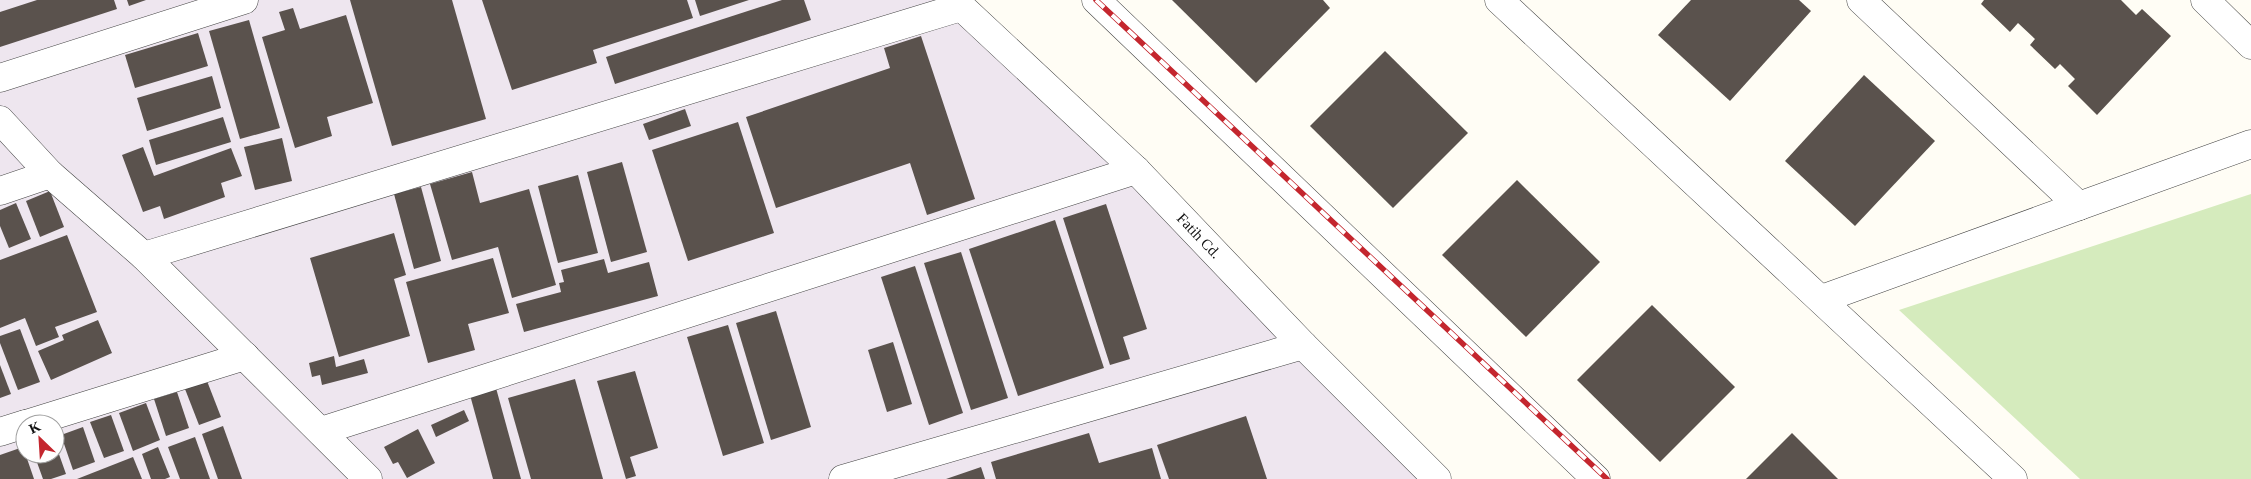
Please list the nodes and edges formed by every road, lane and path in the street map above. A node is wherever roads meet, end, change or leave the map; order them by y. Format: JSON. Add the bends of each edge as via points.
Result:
{"nodes":[{"id":1,"x":244,"y":0,"type":"edge"},
{"id":2,"x":1096,"y":0,"type":"edge"},
{"id":3,"x":1499,"y":0,"type":"edge"},
{"id":4,"x":1861,"y":0,"type":"edge"},
{"id":5,"x":2205,"y":0,"type":"edge"},
{"id":6,"x":957,"y":4,"type":"edge"},
{"id":7,"x":2251,"y":45,"type":"edge"},
{"id":8,"x":0,"y":78,"type":"edge"},
{"id":9,"x":0,"y":120,"type":"edge"},
{"id":10,"x":2251,"y":144,"type":"edge"},
{"id":11,"x":1136,"y":170,"type":"junction"},
{"id":12,"x":50,"y":174,"type":"junction"},
{"id":13,"x":0,"y":191,"type":"edge"},
{"id":14,"x":2079,"y":206,"type":"junction"},
{"id":15,"x":144,"y":256,"type":"junction"},
{"id":16,"x":1822,"y":299,"type":"junction"},
{"id":17,"x":1303,"y":346,"type":"junction"},
{"id":18,"x":245,"y":356,"type":"junction"},
{"id":19,"x":57,"y":414,"type":"edge"},
{"id":20,"x":15,"y":427,"type":"edge"},
{"id":21,"x":321,"y":431,"type":"junction"},
{"id":22,"x":0,"y":432,"type":"edge"},
{"id":23,"x":368,"y":479,"type":"edge"},
{"id":24,"x":843,"y":479,"type":"edge"},
{"id":25,"x":1437,"y":479,"type":"edge"},
{"id":26,"x":1596,"y":479,"type":"edge"},
{"id":27,"x":2013,"y":479,"type":"edge"}],
"edges":[{"from":1,"to":8,"type":"street"},
{"from":2,"to":26,"type":"street"},
{"from":3,"to":16,"type":"street"},
{"from":4,"to":14,"type":"street"},
{"from":5,"to":7,"type":"street"},
{"from":6,"to":11,"type":"street","name":"Fatih Cd."},
{"from":6,"to":15,"type":"street"},
{"from":9,"to":12,"type":"street"},
{"from":10,"to":14,"type":"street"},
{"from":11,"to":17,"type":"street","name":"Fatih Cd."},
{"from":11,"to":21,"type":"street"},
{"from":12,"to":13,"type":"street"},
{"from":12,"to":15,"type":"street"},
{"from":14,"to":16,"type":"street"},
{"from":15,"to":18,"type":"street"},
{"from":16,"to":27,"type":"street"},
{"from":17,"to":24,"type":"street"},
{"from":17,"to":25,"type":"street","name":"Fatih Cd."},
{"from":18,"to":19,"type":"street"},
{"from":18,"to":21,"type":"street"},
{"from":20,"to":22,"type":"street"},
{"from":21,"to":23,"type":"street"}]}
